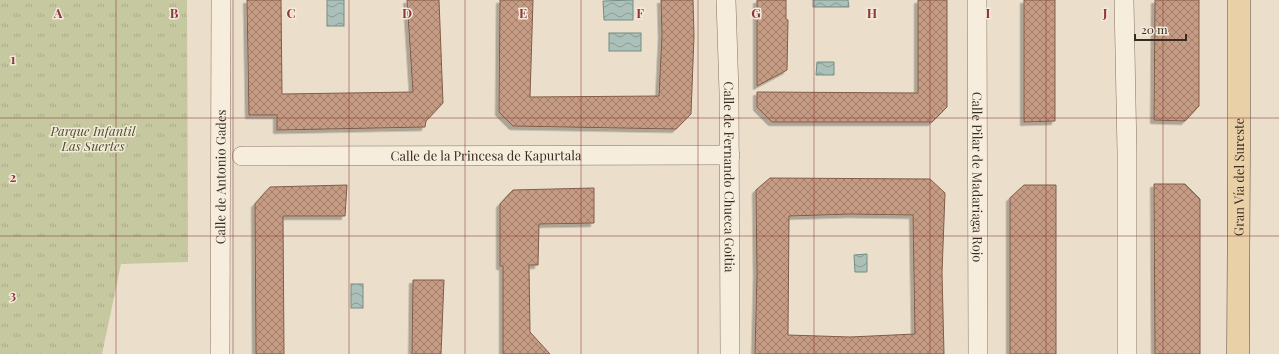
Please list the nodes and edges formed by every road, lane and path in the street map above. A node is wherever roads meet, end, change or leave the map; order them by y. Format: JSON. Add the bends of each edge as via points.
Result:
{"nodes":[{"id":1,"x":221,"y":0,"type":"edge"},
{"id":2,"x":726,"y":0,"type":"edge"},
{"id":3,"x":977,"y":0,"type":"edge"},
{"id":4,"x":1124,"y":0,"type":"edge"},
{"id":5,"x":1238,"y":0,"type":"edge"},
{"id":6,"x":730,"y":155,"type":"junction"},
{"id":7,"x":242,"y":156,"type":"dead end"},
{"id":8,"x":220,"y":354,"type":"edge"},
{"id":9,"x":730,"y":354,"type":"edge"},
{"id":10,"x":978,"y":354,"type":"edge"},
{"id":11,"x":1127,"y":354,"type":"edge"},
{"id":12,"x":1238,"y":354,"type":"edge"}],
"edges":[{"from":1,"to":8,"type":"street","name":"Calle de Antonio Gades"},
{"from":2,"to":6,"type":"street","name":"Calle de Fernando Chueca Goitia"},
{"from":3,"to":10,"type":"street","name":"Calle Pilar de Madariaga Rojo"},
{"from":4,"to":11,"type":"street"},
{"from":5,"to":12,"type":"main road","name":"Gran Vía del Sureste"},
{"from":6,"to":7,"type":"street","name":"Calle de la Princesa de Kapurtala"},
{"from":6,"to":9,"type":"street","name":"Calle de Fernando Chueca Goitia"}]}
